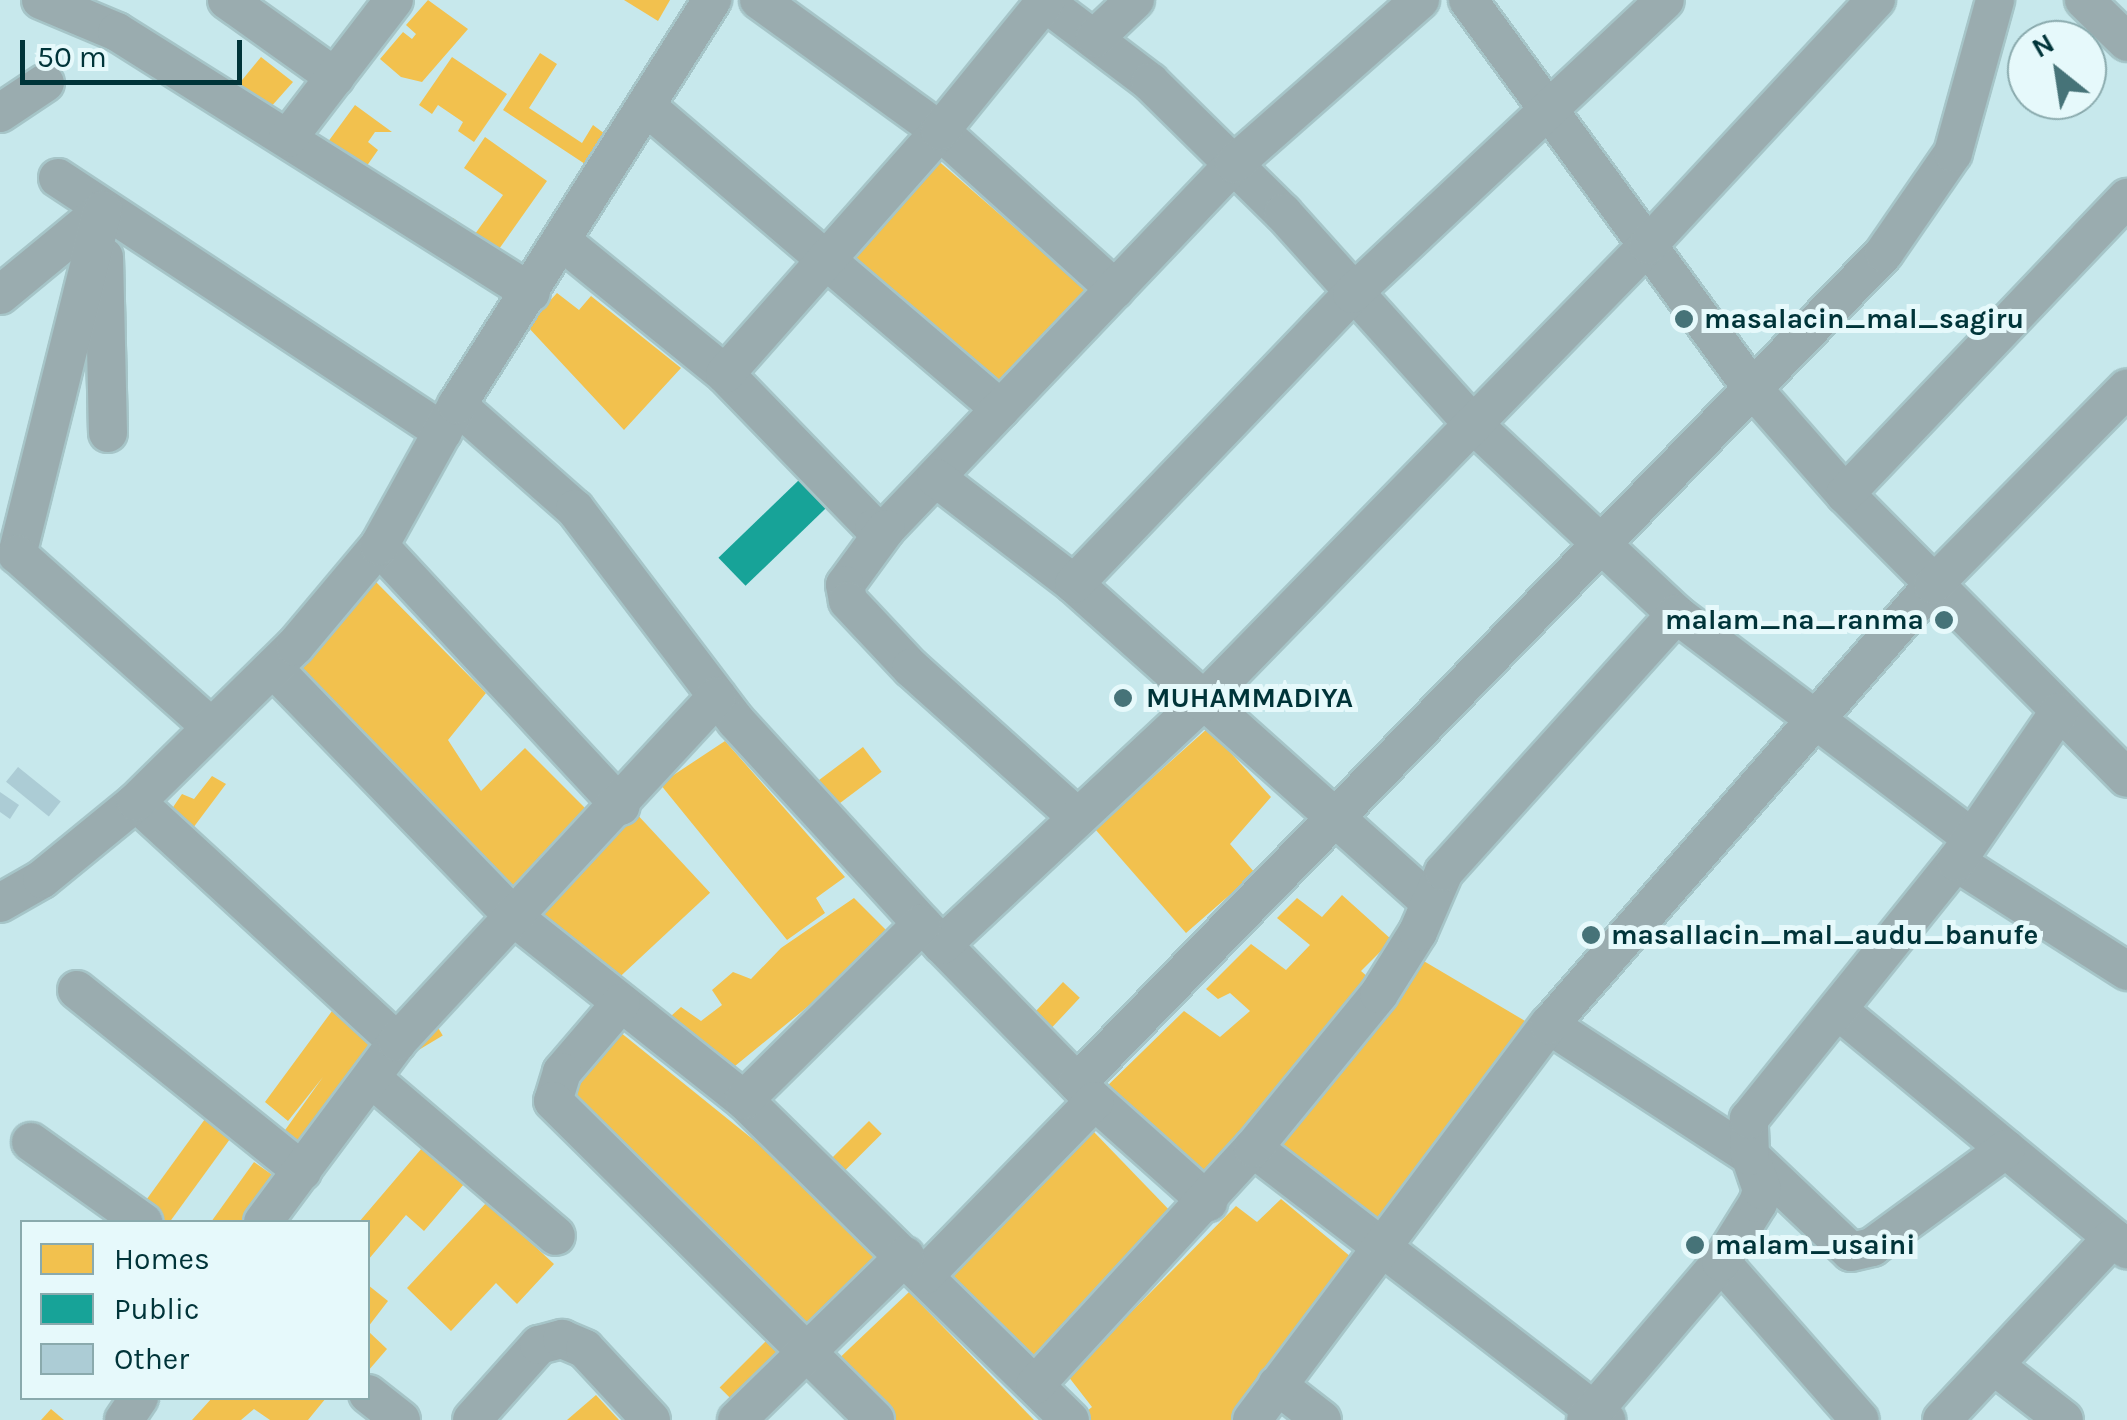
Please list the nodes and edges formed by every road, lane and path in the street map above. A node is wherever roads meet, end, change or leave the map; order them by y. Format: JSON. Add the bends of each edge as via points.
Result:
{"nodes":[{"id":1,"x":41,"y":0,"type":"edge"},
{"id":2,"x":227,"y":0,"type":"edge"},
{"id":3,"x":394,"y":0,"type":"edge"},
{"id":4,"x":712,"y":0,"type":"edge"},
{"id":5,"x":759,"y":0,"type":"edge"},
{"id":6,"x":1135,"y":0,"type":"edge"},
{"id":7,"x":1420,"y":0,"type":"edge"},
{"id":8,"x":1468,"y":0,"type":"edge"},
{"id":9,"x":1665,"y":0,"type":"edge"},
{"id":10,"x":1876,"y":0,"type":"edge"},
{"id":11,"x":1995,"y":0,"type":"edge"},
{"id":12,"x":1044,"y":1,"type":"edge"},
{"id":13,"x":1095,"y":38,"type":"junction"},
{"id":14,"x":335,"y":77,"type":"junction"},
{"id":15,"x":45,"y":83,"type":"dead end"},
{"id":16,"x":647,"y":107,"type":"junction"},
{"id":17,"x":1550,"y":112,"type":"junction"},
{"id":18,"x":0,"y":113,"type":"edge"},
{"id":19,"x":940,"y":131,"type":"junction"},
{"id":20,"x":288,"y":138,"type":"junction"},
{"id":21,"x":1234,"y":164,"type":"junction"},
{"id":22,"x":58,"y":178,"type":"dead end"},
{"id":23,"x":2127,"y":198,"type":"edge"},
{"id":24,"x":102,"y":210,"type":"junction"},
{"id":25,"x":564,"y":243,"type":"junction"},
{"id":26,"x":1648,"y":246,"type":"junction"},
{"id":27,"x":60,"y":258,"type":"dead end"},
{"id":28,"x":826,"y":260,"type":"junction"},
{"id":29,"x":1114,"y":289,"type":"junction"},
{"id":30,"x":531,"y":292,"type":"junction"},
{"id":31,"x":1352,"y":294,"type":"junction"},
{"id":32,"x":0,"y":295,"type":"edge"},
{"id":33,"x":0,"y":304,"type":"edge"},
{"id":34,"x":725,"y":374,"type":"junction"},
{"id":35,"x":2127,"y":388,"type":"edge"},
{"id":36,"x":1754,"y":389,"type":"junction"},
{"id":37,"x":1000,"y":409,"type":"junction"},
{"id":38,"x":450,"y":418,"type":"junction"},
{"id":39,"x":1472,"y":424,"type":"junction"},
{"id":40,"x":108,"y":433,"type":"dead end"},
{"id":41,"x":936,"y":478,"type":"junction"},
{"id":42,"x":1845,"y":494,"type":"junction"},
{"id":43,"x":886,"y":529,"type":"junction"},
{"id":44,"x":379,"y":546,"type":"junction"},
{"id":45,"x":1601,"y":546,"type":"junction"},
{"id":46,"x":9,"y":563,"type":"edge"},
{"id":47,"x":1074,"y":584,"type":"junction"},
{"id":48,"x":1933,"y":585,"type":"junction"},
{"id":49,"x":1676,"y":614,"type":"junction"},
{"id":50,"x":274,"y":668,"type":"junction"},
{"id":51,"x":717,"y":697,"type":"junction"},
{"id":52,"x":1202,"y":702,"type":"junction"},
{"id":53,"x":2059,"y":712,"type":"junction"},
{"id":54,"x":1814,"y":719,"type":"junction"},
{"id":55,"x":211,"y":726,"type":"junction"},
{"id":56,"x":2127,"y":778,"type":"edge"},
{"id":57,"x":136,"y":802,"type":"junction"},
{"id":58,"x":621,"y":806,"type":"junction"},
{"id":59,"x":1332,"y":816,"type":"junction"},
{"id":60,"x":1078,"y":818,"type":"junction"},
{"id":61,"x":1964,"y":849,"type":"junction"},
{"id":62,"x":1428,"y":902,"type":"junction"},
{"id":63,"x":0,"y":904,"type":"edge"},
{"id":64,"x":515,"y":918,"type":"junction"},
{"id":65,"x":932,"y":934,"type":"junction"},
{"id":66,"x":2127,"y":971,"type":"edge"},
{"id":67,"x":78,"y":990,"type":"dead end"},
{"id":68,"x":621,"y":1004,"type":"junction"},
{"id":69,"x":1839,"y":1010,"type":"junction"},
{"id":70,"x":1549,"y":1025,"type":"junction"},
{"id":71,"x":397,"y":1042,"type":"junction"},
{"id":72,"x":370,"y":1078,"type":"junction"},
{"id":73,"x":1086,"y":1092,"type":"junction"},
{"id":74,"x":744,"y":1100,"type":"junction"},
{"id":75,"x":31,"y":1142,"type":"dead end"},
{"id":76,"x":1254,"y":1148,"type":"junction"},
{"id":77,"x":2006,"y":1148,"type":"junction"},
{"id":78,"x":1750,"y":1156,"type":"junction"},
{"id":79,"x":302,"y":1171,"type":"junction"},
{"id":80,"x":1208,"y":1202,"type":"junction"},
{"id":81,"x":140,"y":1220,"type":"edge"},
{"id":82,"x":265,"y":1220,"type":"edge"},
{"id":83,"x":556,"y":1236,"type":"dead end"},
{"id":84,"x":2120,"y":1243,"type":"edge"},
{"id":85,"x":1379,"y":1244,"type":"junction"},
{"id":86,"x":1721,"y":1262,"type":"junction"},
{"id":87,"x":915,"y":1266,"type":"junction"},
{"id":88,"x":811,"y":1353,"type":"junction"},
{"id":89,"x":1996,"y":1367,"type":"junction"},
{"id":90,"x":1036,"y":1384,"type":"junction"},
{"id":91,"x":1278,"y":1385,"type":"junction"},
{"id":92,"x":370,"y":1396,"type":"edge"},
{"id":93,"x":1596,"y":1416,"type":"edge"},
{"id":94,"x":400,"y":1420,"type":"edge"},
{"id":95,"x":472,"y":1420,"type":"edge"},
{"id":96,"x":651,"y":1420,"type":"edge"},
{"id":97,"x":736,"y":1420,"type":"edge"},
{"id":98,"x":875,"y":1420,"type":"edge"},
{"id":99,"x":1070,"y":1420,"type":"edge"},
{"id":100,"x":1252,"y":1420,"type":"edge"},
{"id":101,"x":1322,"y":1420,"type":"edge"},
{"id":102,"x":1860,"y":1420,"type":"edge"},
{"id":103,"x":1942,"y":1420,"type":"edge"},
{"id":104,"x":2064,"y":1420,"type":"edge"}],
"edges":[{"from":1,"to":20,"type":"street","via":[[117,32]]},
{"from":2,"to":14,"type":"street"},
{"from":3,"to":14,"type":"street"},
{"from":4,"to":16,"type":"street"},
{"from":5,"to":19,"type":"street"},
{"from":6,"to":13,"type":"street"},
{"from":7,"to":21,"type":"street"},
{"from":8,"to":17,"type":"street"},
{"from":9,"to":17,"type":"street"},
{"from":10,"to":26,"type":"street"},
{"from":11,"to":36,"type":"street","via":[[1954,153],[1884,252]]},
{"from":12,"to":13,"type":"street"},
{"from":12,"to":19,"type":"street"},
{"from":13,"to":21,"type":"street"},
{"from":14,"to":20,"type":"street"},
{"from":15,"to":18,"type":"street"},
{"from":16,"to":25,"type":"street"},
{"from":16,"to":28,"type":"street"},
{"from":17,"to":26,"type":"street"},
{"from":17,"to":31,"type":"street"},
{"from":19,"to":28,"type":"street"},
{"from":19,"to":29,"type":"street"},
{"from":20,"to":30,"type":"street"},
{"from":21,"to":29,"type":"street"},
{"from":21,"to":31,"type":"street"},
{"from":22,"to":24,"type":"street"},
{"from":23,"to":42,"type":"street"},
{"from":24,"to":32,"type":"street"},
{"from":24,"to":38,"type":"street"},
{"from":24,"to":40,"type":"street"},
{"from":24,"to":46,"type":"street"},
{"from":25,"to":30,"type":"street"},
{"from":25,"to":34,"type":"street"},
{"from":26,"to":36,"type":"street"},
{"from":26,"to":39,"type":"street"},
{"from":27,"to":33,"type":"street"},
{"from":28,"to":34,"type":"street"},
{"from":28,"to":37,"type":"street"},
{"from":29,"to":37,"type":"street"},
{"from":30,"to":38,"type":"street"},
{"from":31,"to":39,"type":"street"},
{"from":31,"to":47,"type":"street"},
{"from":34,"to":43,"type":"street","via":[[874,528]]},
{"from":35,"to":48,"type":"street"},
{"from":36,"to":42,"type":"street"},
{"from":36,"to":45,"type":"street"},
{"from":37,"to":41,"type":"street"},
{"from":38,"to":44,"type":"street"},
{"from":38,"to":51,"type":"street","via":[[576,510]]},
{"from":39,"to":45,"type":"street"},
{"from":39,"to":52,"type":"street"},
{"from":41,"to":43,"type":"street"},
{"from":41,"to":47,"type":"street"},
{"from":42,"to":48,"type":"street"},
{"from":43,"to":60,"type":"street","via":[[845,585],[848,600],[911,668]]},
{"from":44,"to":50,"type":"street"},
{"from":44,"to":58,"type":"street"},
{"from":45,"to":49,"type":"street"},
{"from":45,"to":59,"type":"street"},
{"from":46,"to":55,"type":"street"},
{"from":47,"to":52,"type":"street"},
{"from":48,"to":53,"type":"street"},
{"from":48,"to":54,"type":"street"},
{"from":49,"to":54,"type":"street"},
{"from":49,"to":62,"type":"street","via":[[1444,872]]},
{"from":50,"to":55,"type":"street"},
{"from":50,"to":64,"type":"street"},
{"from":51,"to":58,"type":"street"},
{"from":51,"to":65,"type":"street"},
{"from":52,"to":59,"type":"street"},
{"from":52,"to":60,"type":"street"},
{"from":53,"to":56,"type":"street"},
{"from":53,"to":61,"type":"street"},
{"from":54,"to":61,"type":"street"},
{"from":54,"to":70,"type":"street"},
{"from":55,"to":57,"type":"street"},
{"from":57,"to":63,"type":"street","via":[[42,879]]},
{"from":57,"to":71,"type":"street"},
{"from":58,"to":64,"type":"street"},
{"from":59,"to":62,"type":"street"},
{"from":59,"to":73,"type":"street"},
{"from":60,"to":65,"type":"street"},
{"from":61,"to":66,"type":"street"},
{"from":61,"to":69,"type":"street"},
{"from":62,"to":76,"type":"street","via":[[1418,932],[1379,994]]},
{"from":64,"to":68,"type":"street"},
{"from":64,"to":71,"type":"street"},
{"from":65,"to":73,"type":"street"},
{"from":65,"to":74,"type":"street"},
{"from":67,"to":79,"type":"street"},
{"from":68,"to":74,"type":"street"},
{"from":68,"to":88,"type":"street","via":[[562,1072],[553,1102]]},
{"from":69,"to":77,"type":"street"},
{"from":69,"to":78,"type":"street","via":[[1749,1118]]},
{"from":70,"to":78,"type":"street"},
{"from":70,"to":85,"type":"street"},
{"from":71,"to":72,"type":"street"},
{"from":72,"to":79,"type":"street"},
{"from":72,"to":83,"type":"street"},
{"from":73,"to":80,"type":"street"},
{"from":73,"to":87,"type":"street"},
{"from":74,"to":87,"type":"street"},
{"from":75,"to":81,"type":"street"},
{"from":76,"to":80,"type":"street"},
{"from":76,"to":85,"type":"street"},
{"from":77,"to":78,"type":"street","via":[[1872,1247],[1851,1252]]},
{"from":77,"to":84,"type":"street"},
{"from":78,"to":86,"type":"street","via":[[1762,1190]]},
{"from":79,"to":82,"type":"street"},
{"from":80,"to":90,"type":"street"},
{"from":84,"to":89,"type":"street"},
{"from":85,"to":91,"type":"street"},
{"from":85,"to":93,"type":"street"},
{"from":86,"to":93,"type":"street"},
{"from":86,"to":102,"type":"street"},
{"from":87,"to":88,"type":"street"},
{"from":87,"to":90,"type":"street"},
{"from":88,"to":97,"type":"street"},
{"from":88,"to":98,"type":"street"},
{"from":89,"to":103,"type":"street"},
{"from":89,"to":104,"type":"street"},
{"from":90,"to":99,"type":"street"},
{"from":91,"to":100,"type":"street"},
{"from":91,"to":101,"type":"street"},
{"from":92,"to":94,"type":"street"},
{"from":95,"to":96,"type":"street","via":[[539,1345],[562,1339],[586,1349]]}]}
